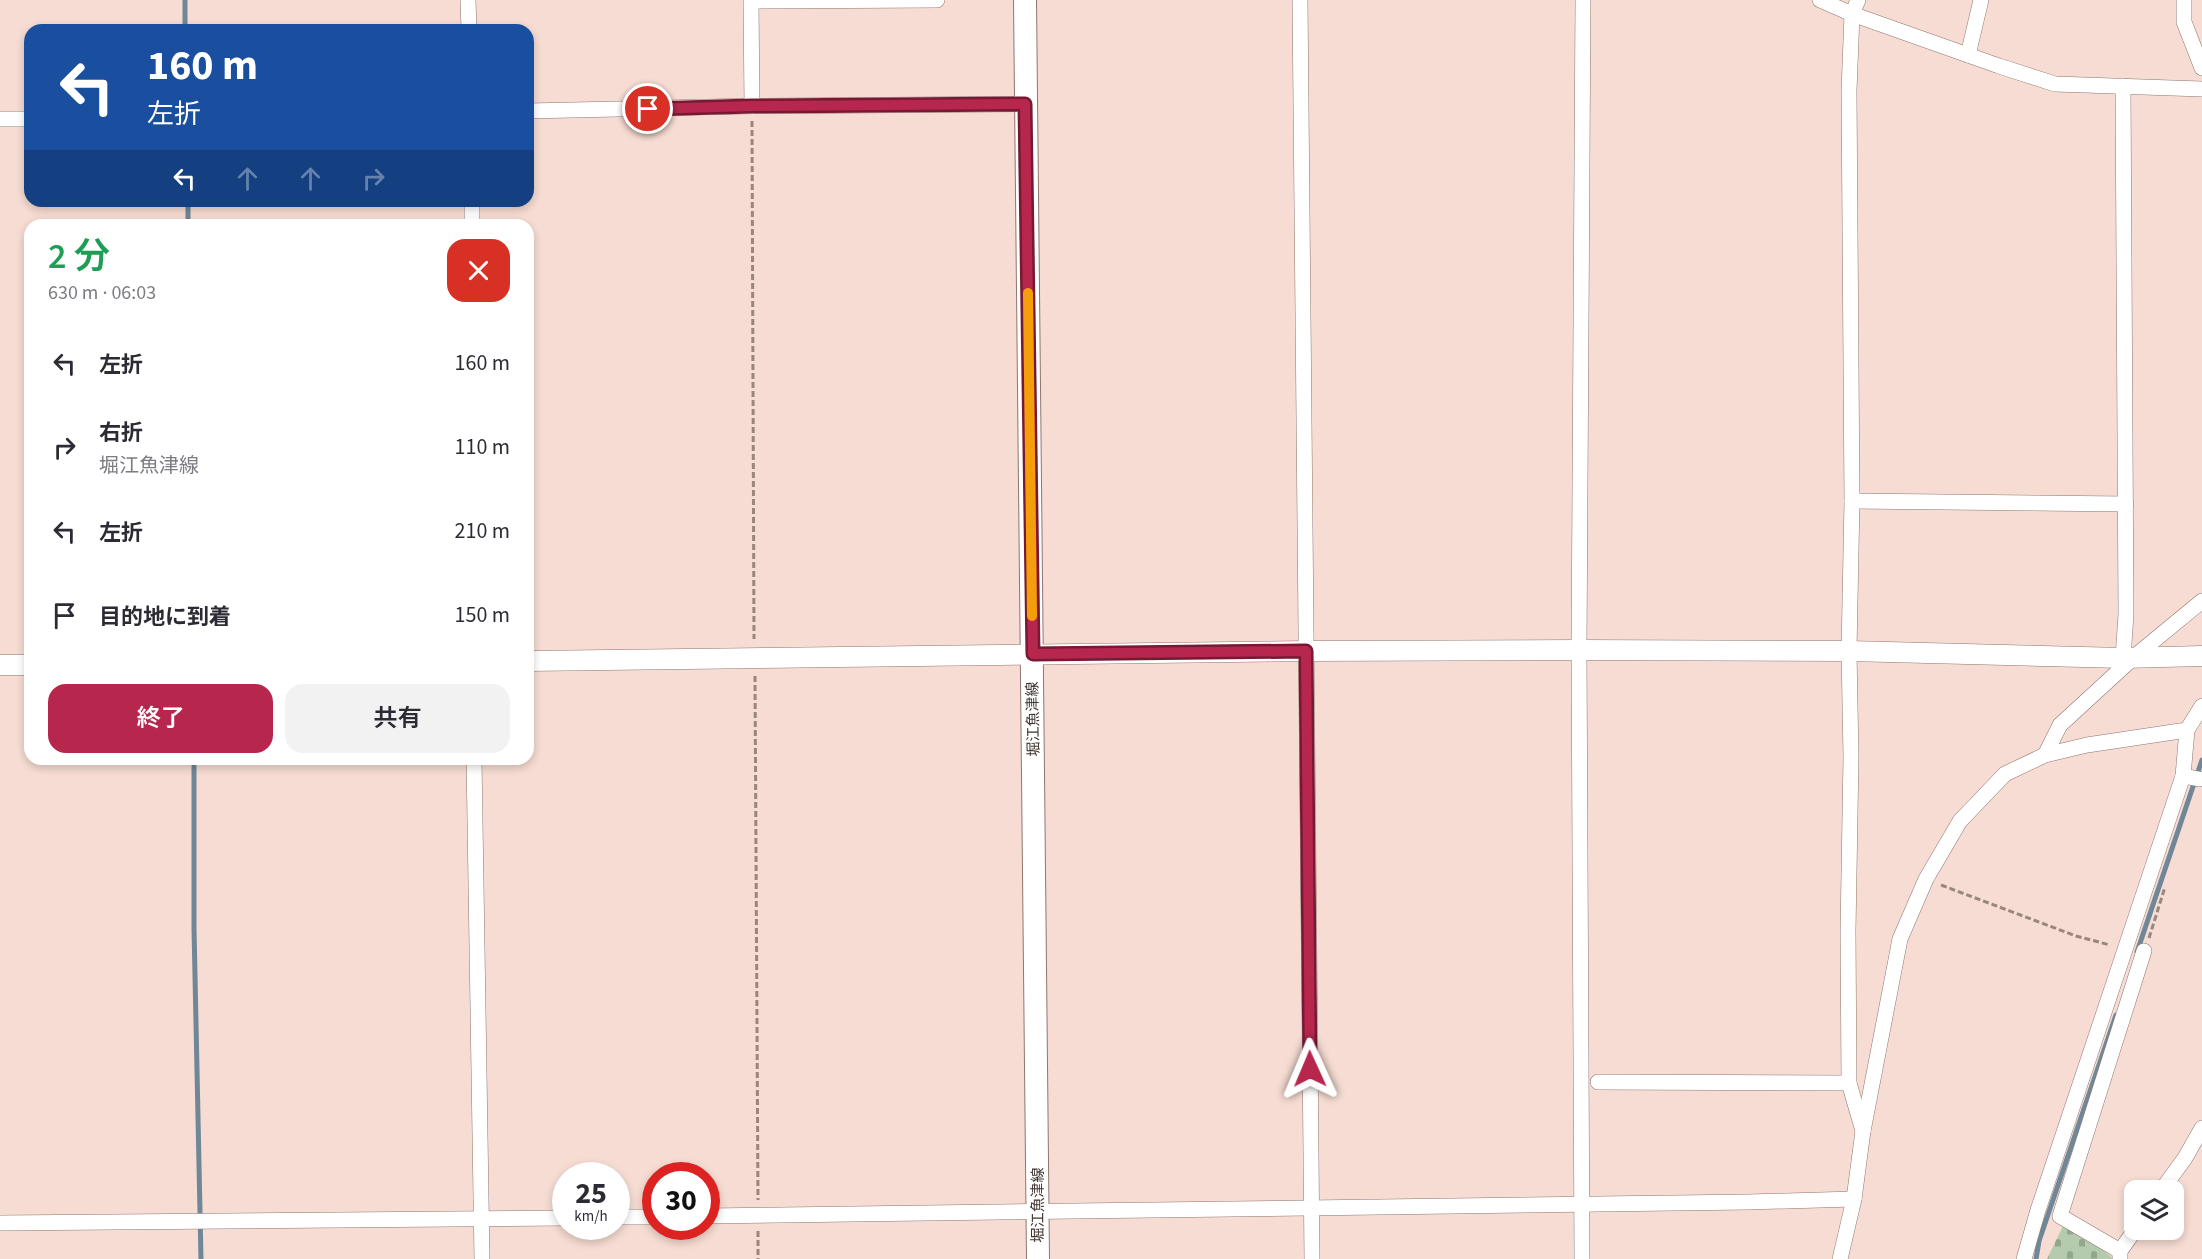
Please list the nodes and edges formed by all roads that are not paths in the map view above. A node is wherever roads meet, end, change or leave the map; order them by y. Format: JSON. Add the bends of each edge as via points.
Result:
{"nodes":[{"id":1,"x":468,"y":0,"type":"edge"},
{"id":2,"x":752,"y":0,"type":"edge"},
{"id":3,"x":937,"y":0,"type":"edge"},
{"id":4,"x":1024,"y":0,"type":"edge"},
{"id":5,"x":1300,"y":0,"type":"edge"},
{"id":6,"x":1583,"y":0,"type":"edge"},
{"id":7,"x":1820,"y":0,"type":"edge"},
{"id":8,"x":1981,"y":0,"type":"edge"},
{"id":9,"x":2184,"y":0,"type":"edge"},
{"id":10,"x":1855,"y":7,"type":"edge"},
{"id":11,"x":469,"y":24,"type":"edge"},
{"id":12,"x":1968,"y":55,"type":"junction"},
{"id":13,"x":2202,"y":68,"type":"edge"},
{"id":14,"x":2123,"y":86,"type":"junction"},
{"id":15,"x":2202,"y":89,"type":"edge"},
{"id":16,"x":1025,"y":104,"type":"junction"},
{"id":17,"x":752,"y":106,"type":"junction"},
{"id":18,"x":534,"y":111,"type":"edge"},
{"id":19,"x":24,"y":119,"type":"edge"},
{"id":20,"x":0,"y":120,"type":"edge"},
{"id":21,"x":1852,"y":501,"type":"junction"},
{"id":22,"x":2126,"y":504,"type":"junction"},
{"id":23,"x":2202,"y":601,"type":"edge"},
{"id":24,"x":1579,"y":650,"type":"junction"},
{"id":25,"x":1306,"y":651,"type":"junction"},
{"id":26,"x":1849,"y":651,"type":"junction"},
{"id":27,"x":1033,"y":654,"type":"junction"},
{"id":28,"x":2202,"y":656,"type":"edge"},
{"id":29,"x":2129,"y":658,"type":"junction"},
{"id":30,"x":534,"y":661,"type":"edge"},
{"id":31,"x":0,"y":665,"type":"edge"},
{"id":32,"x":24,"y":665,"type":"edge"},
{"id":33,"x":2202,"y":706,"type":"edge"},
{"id":34,"x":2187,"y":730,"type":"junction"},
{"id":35,"x":2045,"y":755,"type":"junction"},
{"id":36,"x":474,"y":765,"type":"edge"},
{"id":37,"x":2183,"y":776,"type":"junction"},
{"id":38,"x":2199,"y":780,"type":"dead end"},
{"id":39,"x":2144,"y":951,"type":"dead end"},
{"id":40,"x":1598,"y":1082,"type":"dead end"},
{"id":41,"x":1849,"y":1083,"type":"junction"},
{"id":42,"x":2202,"y":1128,"type":"edge"},
{"id":43,"x":1863,"y":1131,"type":"junction"},
{"id":44,"x":2169,"y":1180,"type":"edge"},
{"id":45,"x":1854,"y":1199,"type":"junction"},
{"id":46,"x":1582,"y":1203,"type":"junction"},
{"id":47,"x":1312,"y":1208,"type":"junction"},
{"id":48,"x":1038,"y":1212,"type":"junction"},
{"id":49,"x":720,"y":1216,"type":"edge"},
{"id":50,"x":552,"y":1218,"type":"edge"},
{"id":51,"x":481,"y":1219,"type":"junction"},
{"id":52,"x":0,"y":1223,"type":"edge"},
{"id":53,"x":2128,"y":1240,"type":"edge"},
{"id":54,"x":2120,"y":1255,"type":"edge"},
{"id":55,"x":482,"y":1259,"type":"edge"},
{"id":56,"x":1038,"y":1259,"type":"edge"},
{"id":57,"x":1312,"y":1259,"type":"edge"},
{"id":58,"x":1582,"y":1259,"type":"edge"},
{"id":59,"x":1840,"y":1259,"type":"edge"},
{"id":60,"x":2024,"y":1259,"type":"edge"}],
"edges":[{"from":1,"to":11,"type":"street"},
{"from":2,"to":3,"type":"street"},
{"from":2,"to":17,"type":"street"},
{"from":4,"to":16,"type":"main road","name":"堀江魚津線"},
{"from":5,"to":25,"type":"street"},
{"from":6,"to":24,"type":"street"},
{"from":7,"to":10,"type":"street"},
{"from":8,"to":12,"type":"street"},
{"from":9,"to":13,"type":"street","via":[[2184,22]]},
{"from":10,"to":12,"type":"street"},
{"from":10,"to":21,"type":"street","via":[[1848,91]]},
{"from":12,"to":14,"type":"street","via":[[2055,84]]},
{"from":14,"to":15,"type":"street"},
{"from":14,"to":22,"type":"street"},
{"from":16,"to":17,"type":"street"},
{"from":16,"to":27,"type":"main road","name":"堀江魚津線"},
{"from":17,"to":18,"type":"street"},
{"from":19,"to":20,"type":"street"},
{"from":21,"to":22,"type":"street"},
{"from":21,"to":26,"type":"street"},
{"from":22,"to":29,"type":"street"},
{"from":23,"to":29,"type":"street"},
{"from":24,"to":25,"type":"street"},
{"from":24,"to":26,"type":"street"},
{"from":24,"to":46,"type":"street"},
{"from":25,"to":27,"type":"street"},
{"from":25,"to":47,"type":"street"},
{"from":26,"to":29,"type":"street"},
{"from":26,"to":41,"type":"street"},
{"from":27,"to":30,"type":"street"},
{"from":27,"to":48,"type":"main road","name":"堀江魚津線"},
{"from":28,"to":29,"type":"street"},
{"from":29,"to":35,"type":"street","via":[[2060,725]]},
{"from":31,"to":32,"type":"street"},
{"from":33,"to":34,"type":"street"},
{"from":34,"to":35,"type":"street"},
{"from":34,"to":37,"type":"street"},
{"from":35,"to":43,"type":"street","via":[[2005,774],[1967,813],[1926,879],[1900,939]]},
{"from":36,"to":51,"type":"street"},
{"from":37,"to":38,"type":"street"},
{"from":37,"to":60,"type":"street"},
{"from":39,"to":54,"type":"street","via":[[2060,1216]]},
{"from":40,"to":41,"type":"street"},
{"from":41,"to":43,"type":"street"},
{"from":42,"to":44,"type":"street"},
{"from":43,"to":45,"type":"street"},
{"from":45,"to":46,"type":"street"},
{"from":45,"to":59,"type":"street"},
{"from":46,"to":47,"type":"street"},
{"from":46,"to":58,"type":"street"},
{"from":47,"to":48,"type":"street"},
{"from":47,"to":57,"type":"street"},
{"from":48,"to":49,"type":"street"},
{"from":48,"to":56,"type":"main road","name":"堀江魚津線"},
{"from":50,"to":51,"type":"street"},
{"from":51,"to":52,"type":"street"},
{"from":51,"to":55,"type":"street"},
{"from":53,"to":54,"type":"street"}]}
